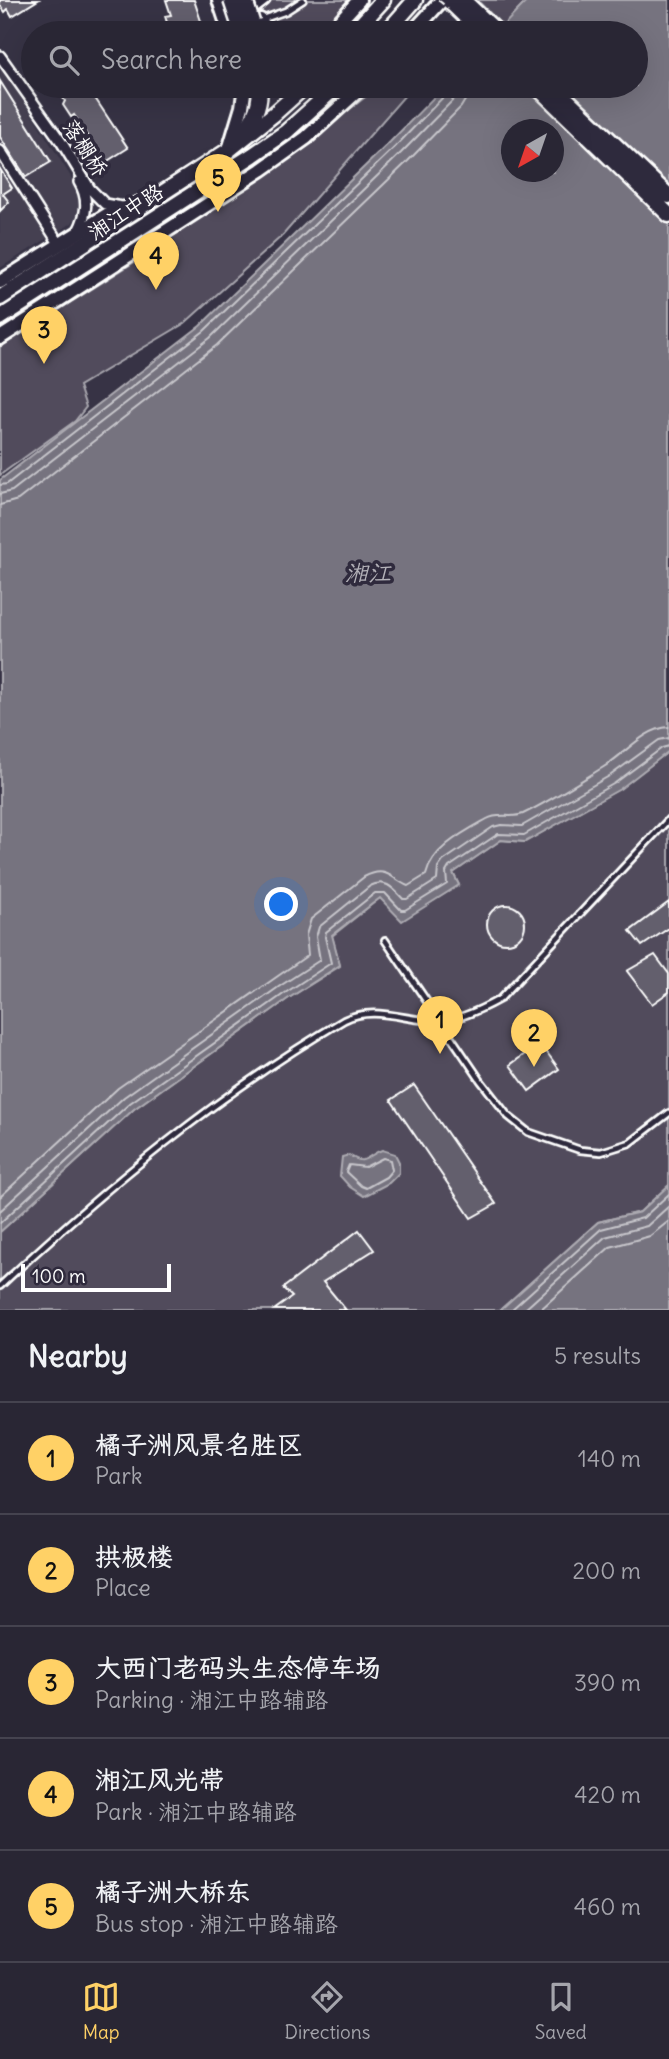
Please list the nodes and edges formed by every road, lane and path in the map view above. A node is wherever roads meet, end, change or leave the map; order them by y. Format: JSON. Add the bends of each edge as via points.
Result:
{"nodes":[{"id":1,"x":219,"y":0,"type":"edge"},
{"id":2,"x":231,"y":0,"type":"edge"},
{"id":3,"x":245,"y":0,"type":"edge"},
{"id":4,"x":265,"y":0,"type":"edge"},
{"id":5,"x":303,"y":0,"type":"edge"},
{"id":6,"x":359,"y":0,"type":"edge"},
{"id":7,"x":383,"y":0,"type":"edge"},
{"id":8,"x":415,"y":0,"type":"edge"},
{"id":9,"x":463,"y":0,"type":"edge"},
{"id":10,"x":444,"y":2,"type":"edge"},
{"id":11,"x":238,"y":21,"type":"edge"},
{"id":12,"x":241,"y":21,"type":"edge"},
{"id":13,"x":244,"y":21,"type":"edge"},
{"id":14,"x":249,"y":21,"type":"edge"},
{"id":15,"x":260,"y":21,"type":"edge"},
{"id":16,"x":340,"y":21,"type":"edge"},
{"id":17,"x":364,"y":21,"type":"edge"},
{"id":18,"x":397,"y":21,"type":"edge"},
{"id":19,"x":424,"y":21,"type":"edge"},
{"id":20,"x":467,"y":21,"type":"edge"},
{"id":21,"x":485,"y":21,"type":"edge"},
{"id":22,"x":0,"y":56,"type":"edge"},
{"id":23,"x":21,"y":86,"type":"edge"},
{"id":24,"x":21,"y":90,"type":"edge"},
{"id":25,"x":26,"y":98,"type":"edge"},
{"id":26,"x":29,"y":98,"type":"edge"},
{"id":27,"x":243,"y":98,"type":"edge"},
{"id":28,"x":259,"y":98,"type":"edge"},
{"id":29,"x":292,"y":98,"type":"edge"},
{"id":30,"x":324,"y":98,"type":"edge"},
{"id":31,"x":350,"y":98,"type":"edge"},
{"id":32,"x":548,"y":98,"type":"edge"},
{"id":33,"x":565,"y":98,"type":"edge"},
{"id":34,"x":229,"y":150,"type":"junction"},
{"id":35,"x":0,"y":151,"type":"edge"},
{"id":36,"x":669,"y":197,"type":"edge"},
{"id":37,"x":153,"y":200,"type":"junction"},
{"id":38,"x":127,"y":206,"type":"junction"},
{"id":39,"x":669,"y":215,"type":"edge"},
{"id":40,"x":76,"y":234,"type":"junction"},
{"id":41,"x":60,"y":245,"type":"junction"},
{"id":42,"x":0,"y":282,"type":"edge"},
{"id":43,"x":0,"y":298,"type":"edge"},
{"id":44,"x":0,"y":318,"type":"edge"},
{"id":45,"x":0,"y":338,"type":"edge"},
{"id":46,"x":669,"y":819,"type":"edge"},
{"id":47,"x":385,"y":940,"type":"dead end"},
{"id":48,"x":440,"y":1021,"type":"junction"},
{"id":49,"x":669,"y":1114,"type":"edge"},
{"id":50,"x":0,"y":1286,"type":"edge"}],
"edges":[{"from":1,"to":11,"type":"street"},
{"from":2,"to":12,"type":"main road","bridge":true},
{"from":3,"to":13,"type":"main road","bridge":true},
{"from":4,"to":14,"type":"street"},
{"from":5,"to":15,"type":"lane"},
{"from":6,"to":16,"type":"street"},
{"from":7,"to":17,"type":"main road"},
{"from":8,"to":18,"type":"main road"},
{"from":9,"to":21,"type":"main road"},
{"from":10,"to":19,"type":"street"},
{"from":10,"to":20,"type":"main road"},
{"from":22,"to":23,"type":"street","name":"落棚桥"},
{"from":22,"to":24,"type":"street","name":"落棚桥"},
{"from":25,"to":40,"type":"street","name":"落棚桥","via":[[84,192],[85,216]]},
{"from":26,"to":38,"type":"street","name":"落棚桥","via":[[90,189],[105,204]]},
{"from":27,"to":34,"type":"street"},
{"from":28,"to":34,"type":"main road","via":[[256,113]]},
{"from":29,"to":34,"type":"main road","name":"湘江中路"},
{"from":30,"to":44,"type":"main road","name":"湘江中路","via":[[254,155]]},
{"from":31,"to":45,"type":"street","via":[[261,170]]},
{"from":32,"to":39,"type":"main road"},
{"from":33,"to":36,"type":"main road"},
{"from":34,"to":37,"type":"main road","name":"湘江中路"},
{"from":35,"to":41,"type":"street"},
{"from":37,"to":38,"type":"street","name":"湘江中路"},
{"from":37,"to":43,"type":"main road","name":"湘江中路"},
{"from":38,"to":40,"type":"street","name":"湘江中路"},
{"from":40,"to":41,"type":"street","name":"湘江中路"},
{"from":41,"to":42,"type":"street","name":"湘江中路"},
{"from":46,"to":48,"type":"lane","via":[[500,999]]},
{"from":47,"to":48,"type":"lane"},
{"from":48,"to":49,"type":"lane","via":[[508,1116],[549,1141],[580,1150],[616,1149]]},
{"from":48,"to":50,"type":"lane","via":[[365,1013],[323,1032],[164,1142]]}]}
